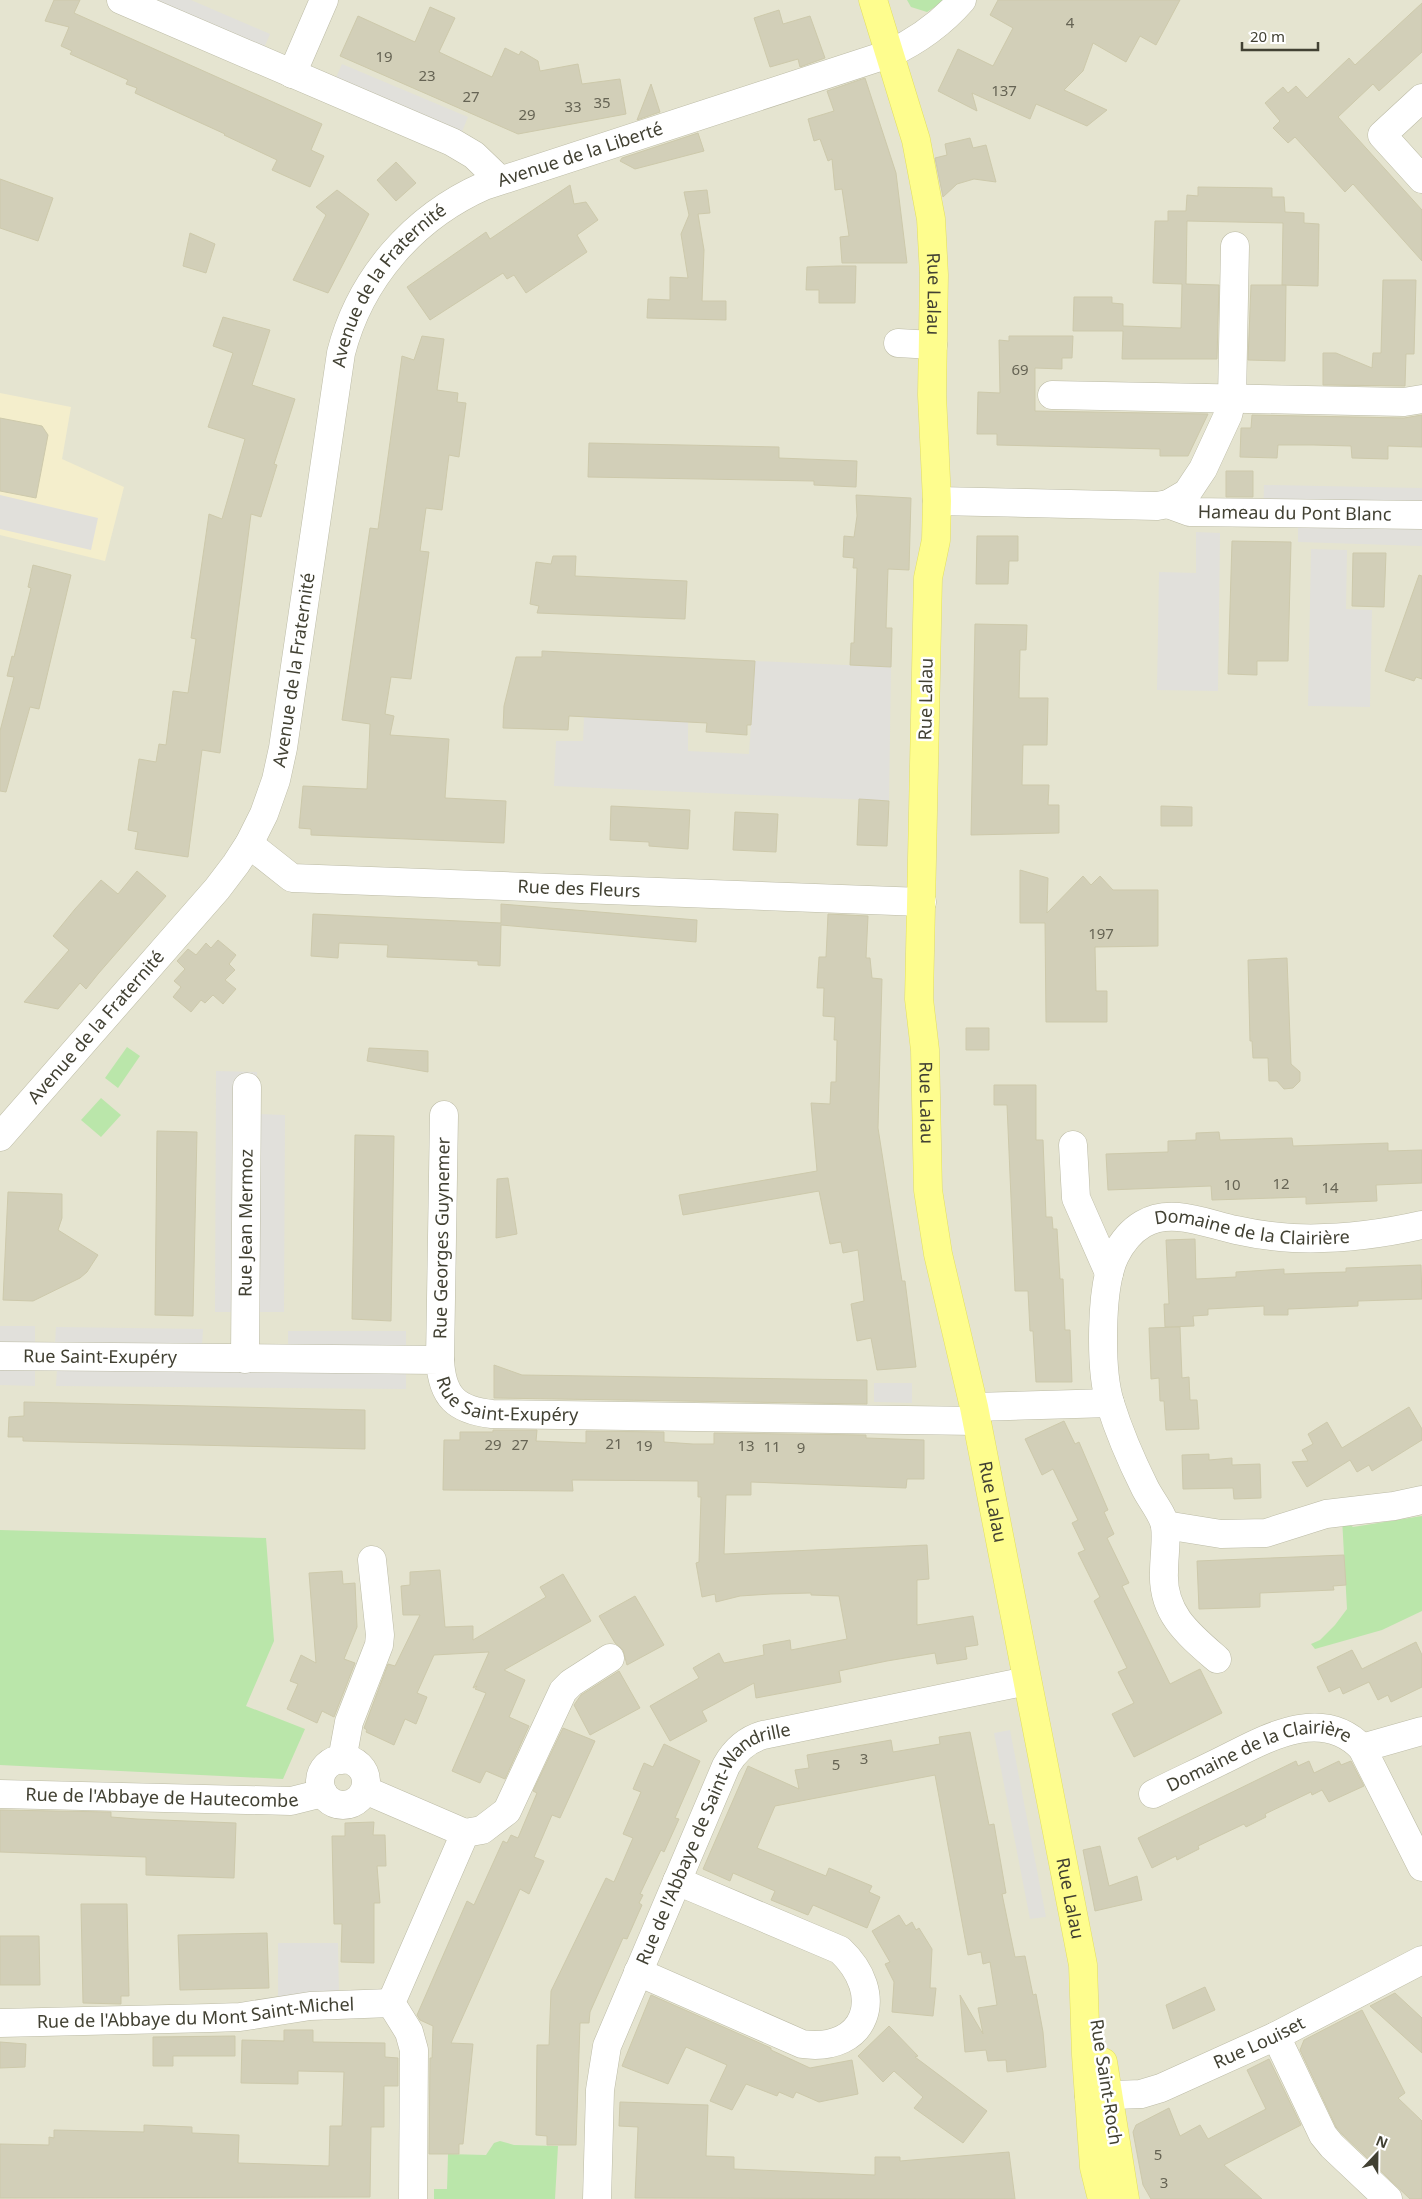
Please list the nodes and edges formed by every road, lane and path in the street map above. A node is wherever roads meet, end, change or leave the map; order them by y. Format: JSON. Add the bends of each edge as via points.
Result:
{"nodes":[{"id":1,"x":122,"y":0,"type":"edge"},
{"id":2,"x":324,"y":0,"type":"edge"},
{"id":3,"x":873,"y":0,"type":"edge"},
{"id":4,"x":962,"y":0,"type":"edge"},
{"id":5,"x":890,"y":54,"type":"junction"},
{"id":6,"x":292,"y":74,"type":"junction"},
{"id":7,"x":1422,"y":98,"type":"edge"},
{"id":8,"x":1422,"y":179,"type":"edge"},
{"id":9,"x":500,"y":180,"type":"junction"},
{"id":10,"x":1235,"y":246,"type":"dead end"},
{"id":11,"x":898,"y":343,"type":"dead end"},
{"id":12,"x":933,"y":345,"type":"junction"},
{"id":13,"x":1052,"y":395,"type":"dead end"},
{"id":14,"x":1232,"y":399,"type":"junction"},
{"id":15,"x":1422,"y":399,"type":"edge"},
{"id":16,"x":937,"y":501,"type":"junction"},
{"id":17,"x":1168,"y":504,"type":"junction"},
{"id":18,"x":1422,"y":516,"type":"edge"},
{"id":19,"x":249,"y":844,"type":"junction"},
{"id":20,"x":922,"y":902,"type":"junction"},
{"id":21,"x":247,"y":1087,"type":"dead end"},
{"id":22,"x":444,"y":1114,"type":"dead end"},
{"id":23,"x":0,"y":1137,"type":"edge"},
{"id":24,"x":1073,"y":1145,"type":"dead end"},
{"id":25,"x":1422,"y":1225,"type":"edge"},
{"id":26,"x":1109,"y":1272,"type":"junction"},
{"id":27,"x":0,"y":1356,"type":"edge"},
{"id":28,"x":245,"y":1360,"type":"junction"},
{"id":29,"x":440,"y":1360,"type":"junction"},
{"id":30,"x":1110,"y":1403,"type":"junction"},
{"id":31,"x":975,"y":1414,"type":"junction"},
{"id":32,"x":1422,"y":1500,"type":"edge"},
{"id":33,"x":1165,"y":1525,"type":"junction"},
{"id":34,"x":372,"y":1560,"type":"dead end"},
{"id":35,"x":610,"y":1658,"type":"dead end"},
{"id":36,"x":1217,"y":1659,"type":"dead end"},
{"id":37,"x":1027,"y":1681,"type":"junction"},
{"id":38,"x":1422,"y":1731,"type":"edge"},
{"id":39,"x":1362,"y":1748,"type":"junction"},
{"id":40,"x":342,"y":1760,"type":"junction"},
{"id":41,"x":364,"y":1790,"type":"junction"},
{"id":42,"x":324,"y":1793,"type":"junction"},
{"id":43,"x":0,"y":1794,"type":"edge"},
{"id":44,"x":1153,"y":1794,"type":"dead end"},
{"id":45,"x":466,"y":1833,"type":"junction"},
{"id":46,"x":1422,"y":1867,"type":"edge"},
{"id":47,"x":677,"y":1881,"type":"junction"},
{"id":48,"x":1422,"y":1960,"type":"edge"},
{"id":49,"x":1082,"y":1965,"type":"joint"},
{"id":50,"x":638,"y":1972,"type":"junction"},
{"id":51,"x":391,"y":2003,"type":"junction"},
{"id":52,"x":0,"y":2023,"type":"edge"},
{"id":53,"x":1276,"y":2036,"type":"junction"},
{"id":54,"x":1098,"y":2096,"type":"junction"},
{"id":55,"x":413,"y":2199,"type":"edge"},
{"id":56,"x":596,"y":2199,"type":"edge"},
{"id":57,"x":1102,"y":2199,"type":"edge"},
{"id":58,"x":1125,"y":2199,"type":"edge"},
{"id":59,"x":1388,"y":2199,"type":"edge"}],
"edges":[{"from":1,"to":6,"type":"street","name":"Avenue de la Liberté"},
{"from":2,"to":6,"type":"street"},
{"from":3,"to":5,"type":"main road","name":"Rue Lalau"},
{"from":4,"to":5,"type":"street","name":"Avenue de la Liberté","via":[[928,34]]},
{"from":5,"to":9,"type":"street","name":"Avenue de la Liberté"},
{"from":5,"to":12,"type":"main road","name":"Rue Lalau","via":[[916,140],[930,202],[934,255]]},
{"from":6,"to":9,"type":"street","name":"Avenue de la Liberté","via":[[452,142],[474,155]]},
{"from":7,"to":8,"type":"street","via":[[1382,135]]},
{"from":9,"to":19,"type":"street","name":"Avenue de la Fraternité","via":[[454,201],[418,227],[376,276],[348,327],[338,367],[284,748],[270,798]]},
{"from":10,"to":14,"type":"street","name":"Hameau du Pont Blanc"},
{"from":11,"to":12,"type":"street"},
{"from":12,"to":16,"type":"main road","name":"Rue Lalau"},
{"from":13,"to":14,"type":"street"},
{"from":14,"to":15,"type":"street","via":[[1404,402]]},
{"from":14,"to":17,"type":"street","name":"Hameau du Pont Blanc","via":[[1225,424],[1194,483],[1187,493]]},
{"from":16,"to":17,"type":"street","name":"Hameau du Pont Blanc"},
{"from":16,"to":20,"type":"main road","name":"Rue Lalau","via":[[936,540],[928,578]]},
{"from":17,"to":18,"type":"street","name":"Hameau du Pont Blanc","via":[[1190,512]]},
{"from":19,"to":20,"type":"street","name":"Rue des Fleurs","via":[[292,878]]},
{"from":19,"to":23,"type":"street","name":"Avenue de la Fraternité","via":[[217,889]]},
{"from":20,"to":31,"type":"main road","name":"Rue Lalau","via":[[920,998],[930,1206]]},
{"from":21,"to":28,"type":"street","name":"Rue Jean Mermoz"},
{"from":22,"to":29,"type":"street","name":"Rue Georges Guynemer"},
{"from":24,"to":26,"type":"street","via":[[1076,1198]]},
{"from":25,"to":26,"type":"street","name":"Domaine de la Clairière","via":[[1362,1237],[1290,1238],[1167,1217],[1143,1224],[1126,1238]]},
{"from":26,"to":30,"type":"street","name":"Domaine de la Clairière","via":[[1104,1348]]},
{"from":27,"to":28,"type":"street","name":"Rue Saint-Exupéry"},
{"from":28,"to":29,"type":"street","name":"Rue Saint-Exupéry"},
{"from":29,"to":31,"type":"street","name":"Rue Saint-Exupéry","via":[[444,1386],[450,1397],[467,1409],[492,1414]]},
{"from":30,"to":31,"type":"street"},
{"from":30,"to":33,"type":"street","name":"Domaine de la Clairière","via":[[1145,1488]]},
{"from":31,"to":37,"type":"main road","name":"Rue Lalau"},
{"from":32,"to":33,"type":"street","via":[[1326,1514],[1266,1534],[1221,1534]]},
{"from":33,"to":36,"type":"street","via":[[1163,1579],[1167,1603],[1180,1625]]},
{"from":34,"to":40,"type":"street","via":[[379,1645],[348,1722]]},
{"from":35,"to":45,"type":"street","via":[[563,1691],[508,1811],[482,1830]]},
{"from":37,"to":47,"type":"street","name":"Rue de l'Abbaye de Saint-Wandrille","via":[[746,1741],[726,1766]]},
{"from":37,"to":49,"type":"main road","name":"Rue Lalau"},
{"from":38,"to":39,"type":"street","name":"Domaine de la Clairière"},
{"from":39,"to":44,"type":"street","name":"Domaine de la Clairière","via":[[1338,1731],[1318,1727],[1294,1729],[1271,1736]]},
{"from":39,"to":46,"type":"street","name":"Domaine de la Clairière"},
{"from":40,"to":41,"type":"street","via":[[353,1761],[362,1768],[366,1779]]},
{"from":40,"to":42,"type":"street","via":[[325,1768],[321,1781]]},
{"from":41,"to":42,"type":"street","via":[[357,1800],[345,1805],[333,1802]]},
{"from":41,"to":45,"type":"street"},
{"from":42,"to":43,"type":"street","name":"Rue de l'Abbaye de Hautecombe","via":[[291,1801]]},
{"from":45,"to":51,"type":"street"},
{"from":47,"to":50,"type":"street","name":"Rue de l'Abbaye de Saint-Wandrille"},
{"from":47,"to":50,"type":"street","via":[[840,1950],[864,1983],[864,2014],[852,2032],[835,2042],[824,2046],[802,2044]]},
{"from":48,"to":53,"type":"street","name":"Rue Louiset"},
{"from":49,"to":54,"type":"main road","name":"Rue Saint-Roch","via":[[1094,2009]]},
{"from":50,"to":56,"type":"street","name":"Rue de l'Abbaye de Saint-Wandrille","via":[[603,2060]]},
{"from":51,"to":52,"type":"street","name":"Rue de l'Abbaye du Mont Saint-Michel","via":[[310,2006],[224,2018]]},
{"from":51,"to":55,"type":"street","via":[[409,2032],[414,2050]]},
{"from":53,"to":54,"type":"street","name":"Rue Louiset","via":[[1161,2088],[1141,2094]]},
{"from":53,"to":59,"type":"street","via":[[1323,2135]]},
{"from":54,"to":57,"type":"main road","via":[[1094,2166]]},
{"from":54,"to":58,"type":"main road","name":"Rue Saint-Roch"}]}
